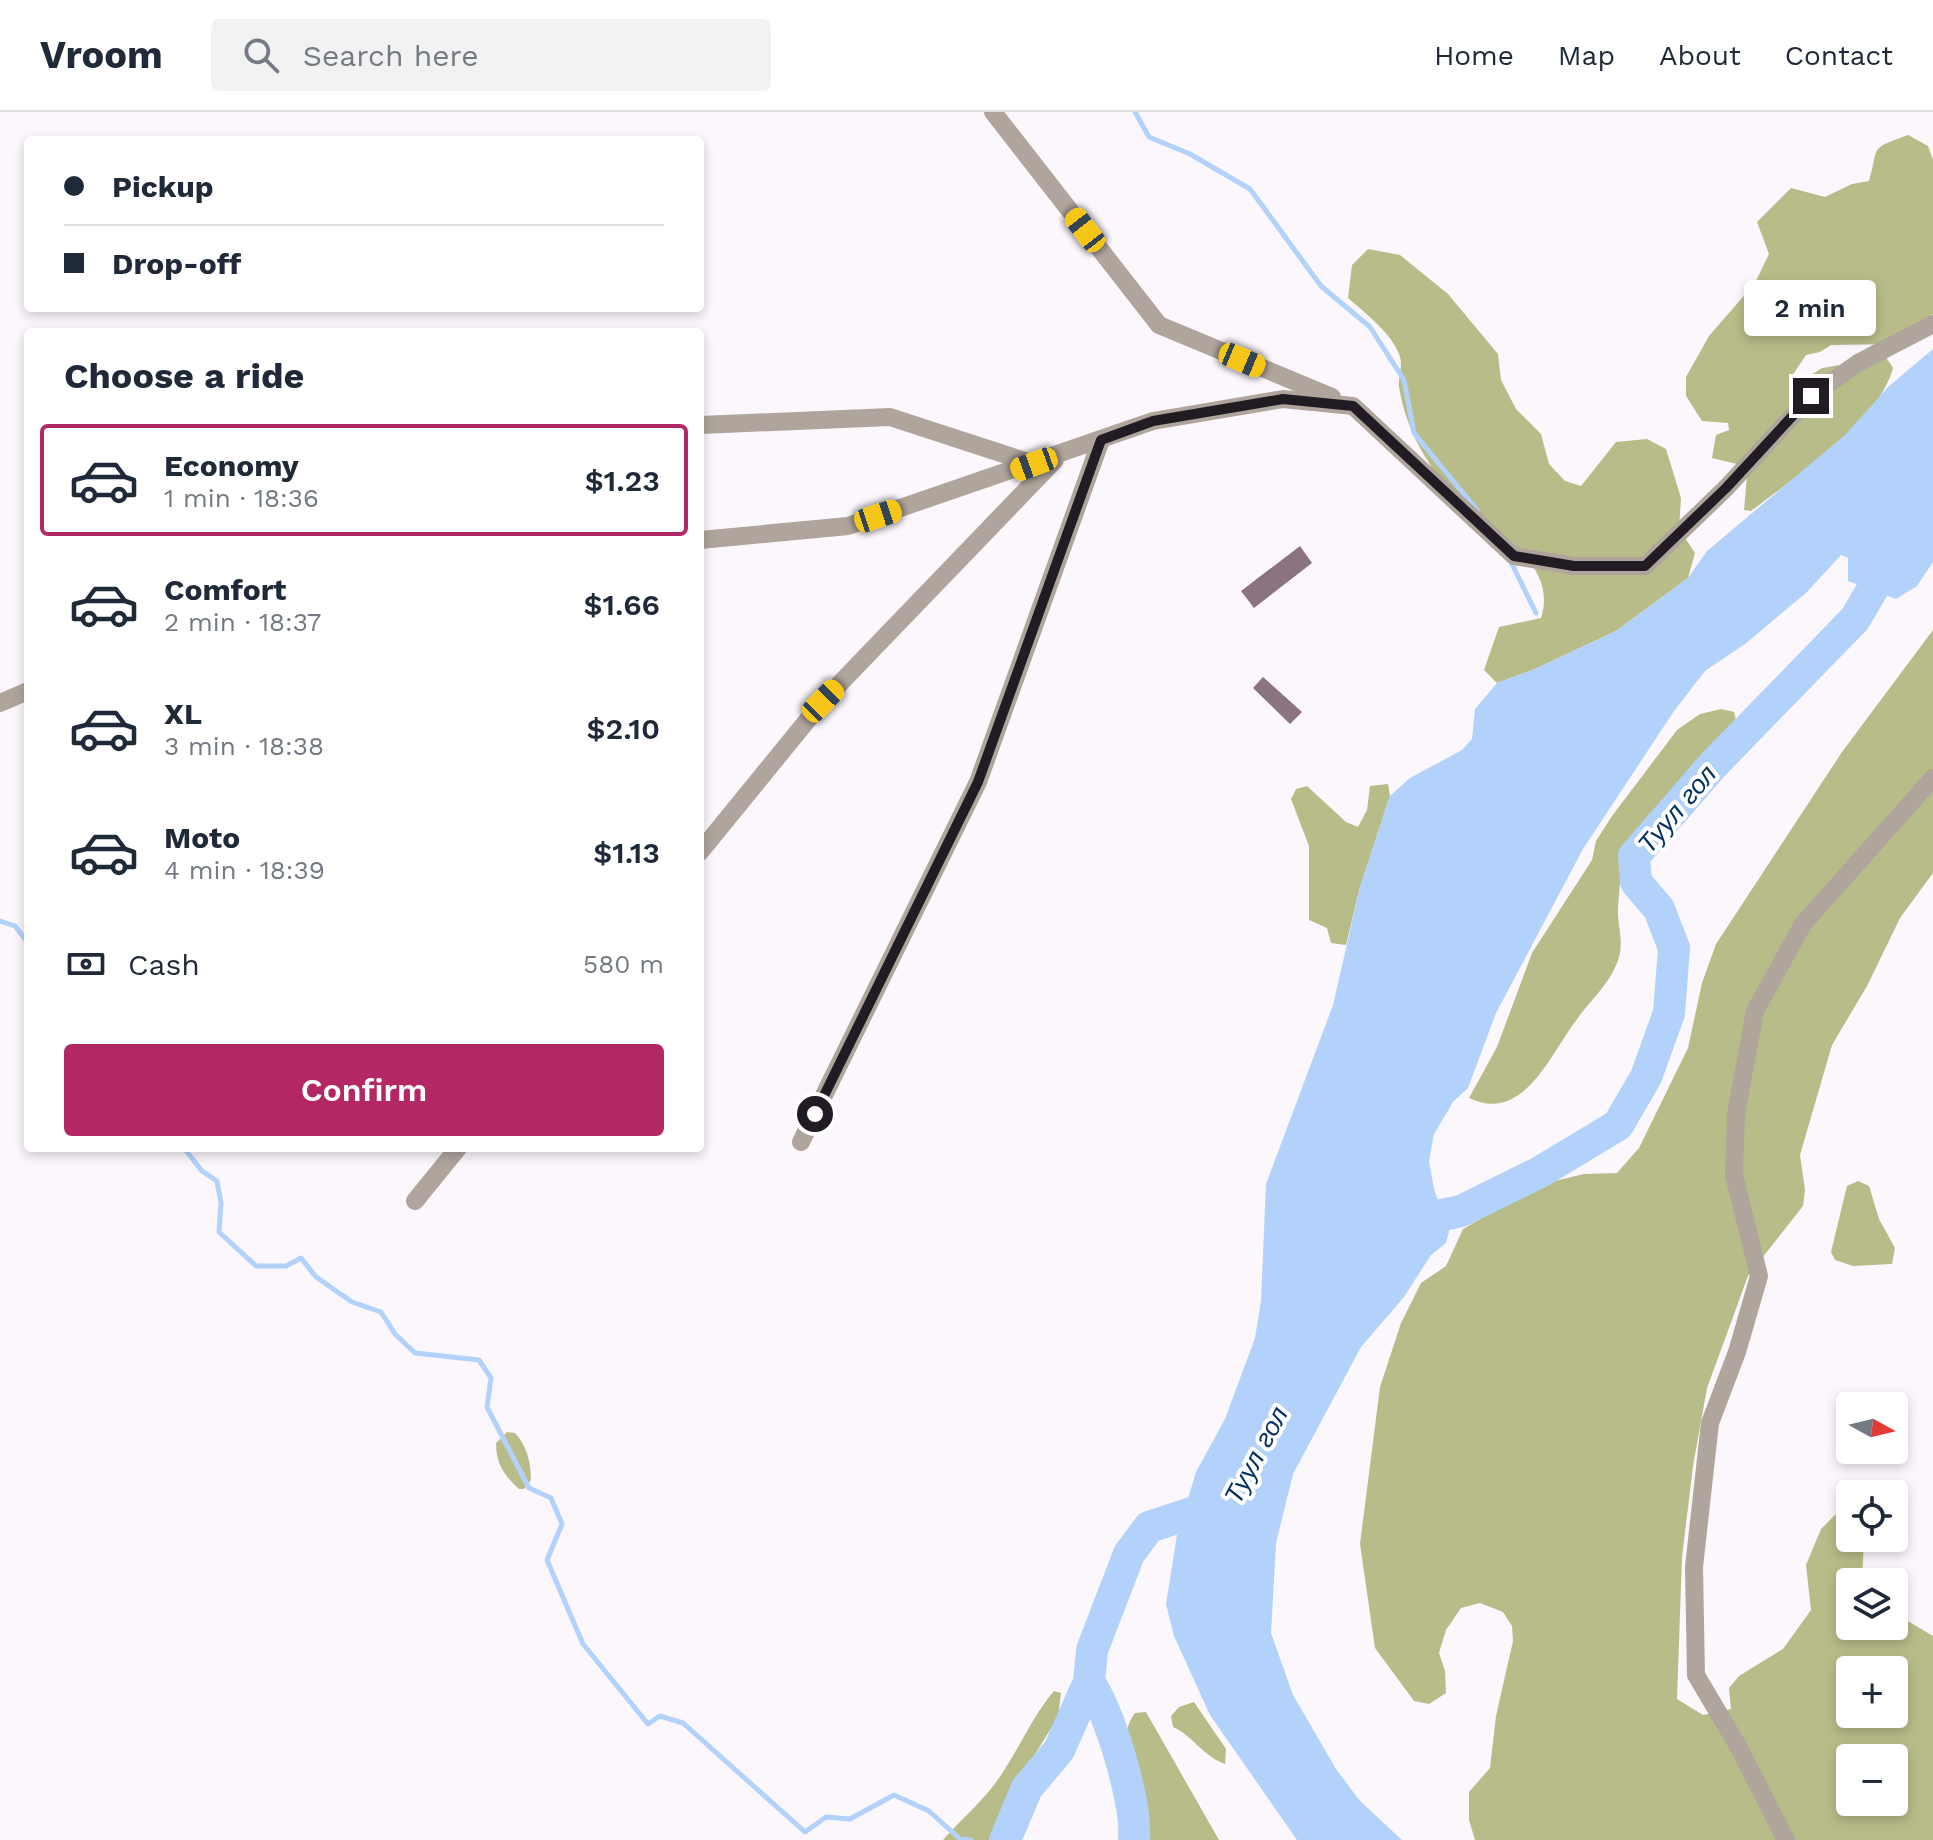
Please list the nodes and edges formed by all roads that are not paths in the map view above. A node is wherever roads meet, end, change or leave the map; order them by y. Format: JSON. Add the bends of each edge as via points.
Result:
{"nodes":[{"id":1,"x":993,"y":112,"type":"edge"},
{"id":2,"x":1933,"y":324,"type":"edge"},
{"id":3,"x":1353,"y":406,"type":"junction"},
{"id":4,"x":704,"y":425,"type":"edge"},
{"id":5,"x":1101,"y":440,"type":"junction"},
{"id":6,"x":1060,"y":455,"type":"junction"},
{"id":7,"x":1034,"y":464,"type":"junction"},
{"id":8,"x":704,"y":540,"type":"edge"},
{"id":9,"x":24,"y":693,"type":"edge"},
{"id":10,"x":0,"y":703,"type":"edge"},
{"id":11,"x":1933,"y":778,"type":"edge"},
{"id":12,"x":704,"y":847,"type":"edge"},
{"id":13,"x":801,"y":1142,"type":"dead end"},
{"id":14,"x":455,"y":1152,"type":"edge"},
{"id":15,"x":415,"y":1201,"type":"dead end"},
{"id":16,"x":1786,"y":1840,"type":"edge"}],
"edges":[{"from":1,"to":3,"type":"street","via":[[1159,325]]},
{"from":2,"to":3,"type":"street","via":[[1858,363],[1811,396],[1645,566],[1574,566],[1514,556]]},
{"from":3,"to":5,"type":"street","via":[[1283,399],[1153,421]]},
{"from":4,"to":7,"type":"street","via":[[890,417]]},
{"from":5,"to":6,"type":"street"},
{"from":5,"to":13,"type":"street","via":[[978,782]]},
{"from":6,"to":7,"type":"street"},
{"from":6,"to":12,"type":"street","via":[[823,701]]},
{"from":7,"to":8,"type":"street","via":[[848,526]]},
{"from":9,"to":10,"type":"street"},
{"from":11,"to":16,"type":"street","via":[[1803,924],[1755,1011],[1736,1114],[1734,1175],[1759,1276],[1710,1423],[1694,1567],[1696,1675]]},
{"from":14,"to":15,"type":"street"}]}
